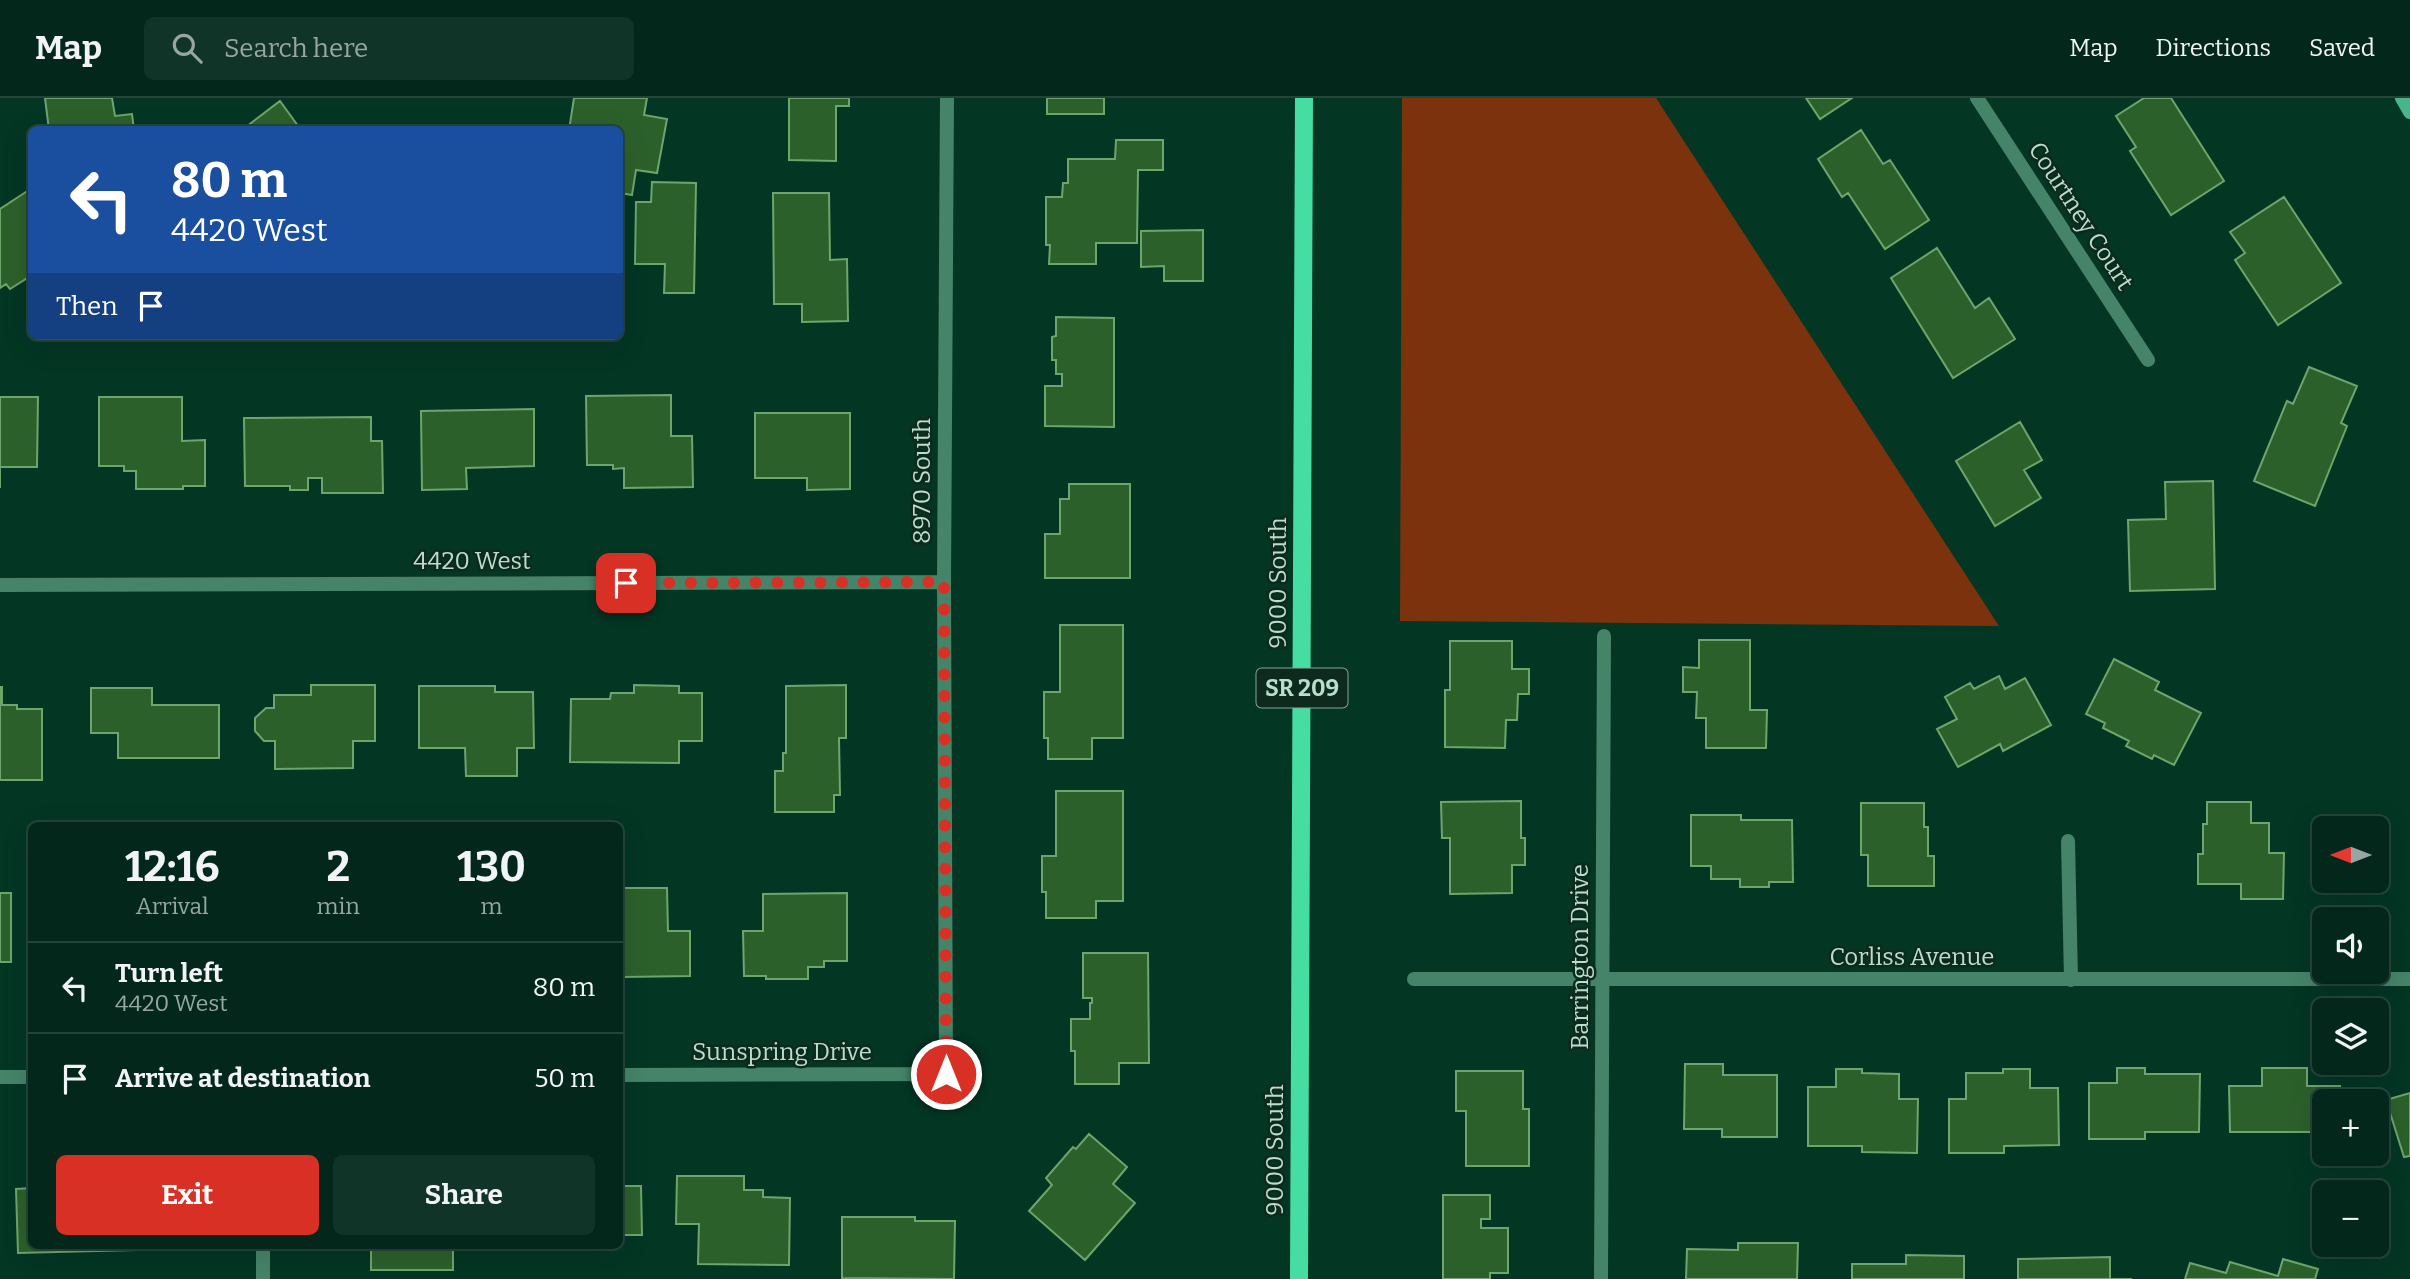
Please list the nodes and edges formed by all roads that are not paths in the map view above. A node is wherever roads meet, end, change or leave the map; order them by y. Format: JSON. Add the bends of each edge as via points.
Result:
{"nodes":[{"id":1,"x":947,"y":98,"type":"edge"},
{"id":2,"x":1304,"y":98,"type":"edge"},
{"id":3,"x":1977,"y":98,"type":"edge"},
{"id":4,"x":2402,"y":98,"type":"edge"},
{"id":5,"x":2410,"y":113,"type":"edge"},
{"id":6,"x":2148,"y":360,"type":"dead end"},
{"id":7,"x":944,"y":582,"type":"junction"},
{"id":8,"x":0,"y":585,"type":"edge"},
{"id":9,"x":1604,"y":636,"type":"dead end"},
{"id":10,"x":2068,"y":841,"type":"dead end"},
{"id":11,"x":1414,"y":979,"type":"dead end"},
{"id":12,"x":1602,"y":979,"type":"junction"},
{"id":13,"x":2410,"y":979,"type":"edge"},
{"id":14,"x":2071,"y":980,"type":"junction"},
{"id":15,"x":946,"y":1074,"type":"joint"},
{"id":16,"x":623,"y":1075,"type":"edge"},
{"id":17,"x":0,"y":1077,"type":"edge"},
{"id":18,"x":28,"y":1077,"type":"edge"},
{"id":19,"x":263,"y":1249,"type":"edge"},
{"id":20,"x":263,"y":1279,"type":"edge"},
{"id":21,"x":1300,"y":1279,"type":"edge"},
{"id":22,"x":1601,"y":1279,"type":"edge"}],
"edges":[{"from":1,"to":7,"type":"street","name":"8970 South"},
{"from":2,"to":21,"type":"main road","name":"9000 South","number":"SR 209"},
{"from":3,"to":6,"type":"street","name":"Courtney Court"},
{"from":4,"to":5,"type":"main road"},
{"from":7,"to":8,"type":"street","name":"4420 West"},
{"from":7,"to":15,"type":"street","name":"8970 South"},
{"from":9,"to":12,"type":"street","name":"Barrington Drive"},
{"from":10,"to":14,"type":"street"},
{"from":11,"to":12,"type":"street","name":"Corliss Avenue"},
{"from":12,"to":14,"type":"street","name":"Corliss Avenue"},
{"from":12,"to":22,"type":"street","name":"Barrington Drive"},
{"from":13,"to":14,"type":"street","name":"Corliss Avenue"},
{"from":15,"to":16,"type":"street","name":"Sunspring Drive"},
{"from":17,"to":18,"type":"street"},
{"from":19,"to":20,"type":"street"}]}
